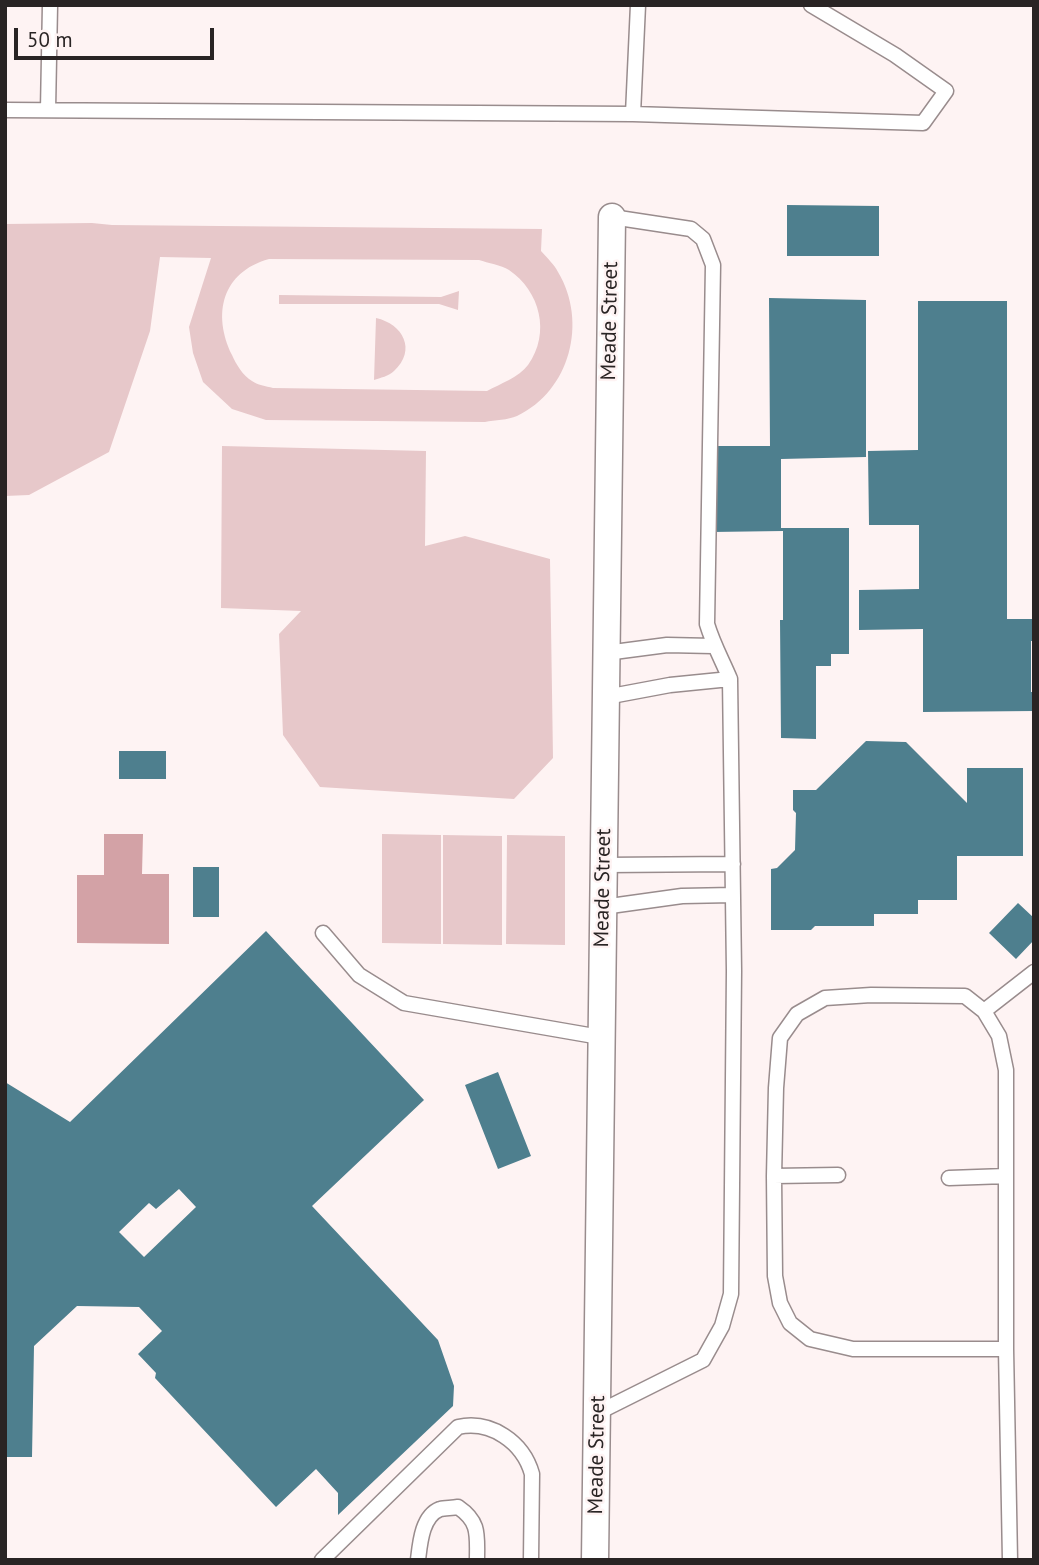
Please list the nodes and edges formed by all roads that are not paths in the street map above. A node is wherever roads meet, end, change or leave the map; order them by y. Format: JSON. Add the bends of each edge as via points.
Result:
{"nodes":[{"id":1,"x":50,"y":5,"type":"edge"},
{"id":2,"x":638,"y":5,"type":"edge"},
{"id":3,"x":811,"y":5,"type":"edge"},
{"id":4,"x":5,"y":110,"type":"edge"},
{"id":5,"x":48,"y":110,"type":"junction"},
{"id":6,"x":632,"y":114,"type":"junction"},
{"id":7,"x":612,"y":217,"type":"joint"},
{"id":8,"x":713,"y":646,"type":"junction"},
{"id":9,"x":606,"y":653,"type":"junction"},
{"id":10,"x":730,"y":679,"type":"junction"},
{"id":11,"x":606,"y":697,"type":"junction"},
{"id":12,"x":733,"y":864,"type":"junction"},
{"id":13,"x":604,"y":865,"type":"junction"},
{"id":14,"x":733,"y":895,"type":"junction"},
{"id":15,"x":603,"y":907,"type":"junction"},
{"id":16,"x":323,"y":933,"type":"dead end"},
{"id":17,"x":1034,"y":972,"type":"edge"},
{"id":18,"x":984,"y":1011,"type":"junction"},
{"id":19,"x":600,"y":1037,"type":"junction"},
{"id":20,"x":838,"y":1175,"type":"dead end"},
{"id":21,"x":774,"y":1176,"type":"junction"},
{"id":22,"x":1006,"y":1176,"type":"junction"},
{"id":23,"x":949,"y":1178,"type":"dead end"},
{"id":24,"x":1006,"y":1349,"type":"junction"},
{"id":25,"x":597,"y":1413,"type":"junction"},
{"id":26,"x":322,"y":1560,"type":"edge"},
{"id":27,"x":418,"y":1560,"type":"edge"},
{"id":28,"x":477,"y":1560,"type":"edge"},
{"id":29,"x":531,"y":1560,"type":"edge"},
{"id":30,"x":595,"y":1560,"type":"edge"},
{"id":31,"x":1010,"y":1560,"type":"edge"}],
"edges":[{"from":1,"to":5,"type":"lane"},
{"from":2,"to":6,"type":"lane"},
{"from":3,"to":6,"type":"lane","via":[[946,91],[923,123]]},
{"from":4,"to":5,"type":"lane"},
{"from":5,"to":6,"type":"lane"},
{"from":7,"to":8,"type":"lane","via":[[691,229],[703,239],[713,265],[706,624]]},
{"from":7,"to":9,"type":"street","name":"Meade Street"},
{"from":8,"to":9,"type":"lane","via":[[667,645]]},
{"from":8,"to":10,"type":"lane"},
{"from":9,"to":11,"type":"street","name":"Meade Street"},
{"from":10,"to":11,"type":"lane"},
{"from":10,"to":12,"type":"lane"},
{"from":11,"to":13,"type":"street","name":"Meade Street"},
{"from":12,"to":13,"type":"lane"},
{"from":12,"to":14,"type":"lane"},
{"from":13,"to":15,"type":"street","name":"Meade Street"},
{"from":14,"to":15,"type":"lane","via":[[682,896]]},
{"from":14,"to":25,"type":"lane","via":[[731,1294],[722,1326],[702,1360]]},
{"from":15,"to":19,"type":"street","name":"Meade Street"},
{"from":16,"to":19,"type":"lane","via":[[359,975],[404,1003]]},
{"from":17,"to":18,"type":"lane"},
{"from":18,"to":21,"type":"lane","via":[[965,996],[871,995],[825,998],[797,1014],[780,1038]]},
{"from":18,"to":22,"type":"lane","via":[[999,1036],[1006,1070]]},
{"from":19,"to":25,"type":"street","name":"Meade Street"},
{"from":20,"to":21,"type":"lane"},
{"from":21,"to":24,"type":"lane","via":[[775,1276],[780,1303],[790,1323],[810,1339],[853,1349]]},
{"from":22,"to":23,"type":"lane"},
{"from":22,"to":24,"type":"lane"},
{"from":24,"to":31,"type":"lane"},
{"from":25,"to":30,"type":"street","name":"Meade Street"},
{"from":26,"to":29,"type":"lane","via":[[458,1427],[473,1424],[493,1429],[517,1446],[528,1462],[532,1474]]},
{"from":27,"to":28,"type":"lane","via":[[427,1521],[439,1510],[458,1507],[470,1515],[477,1530]]}]}
